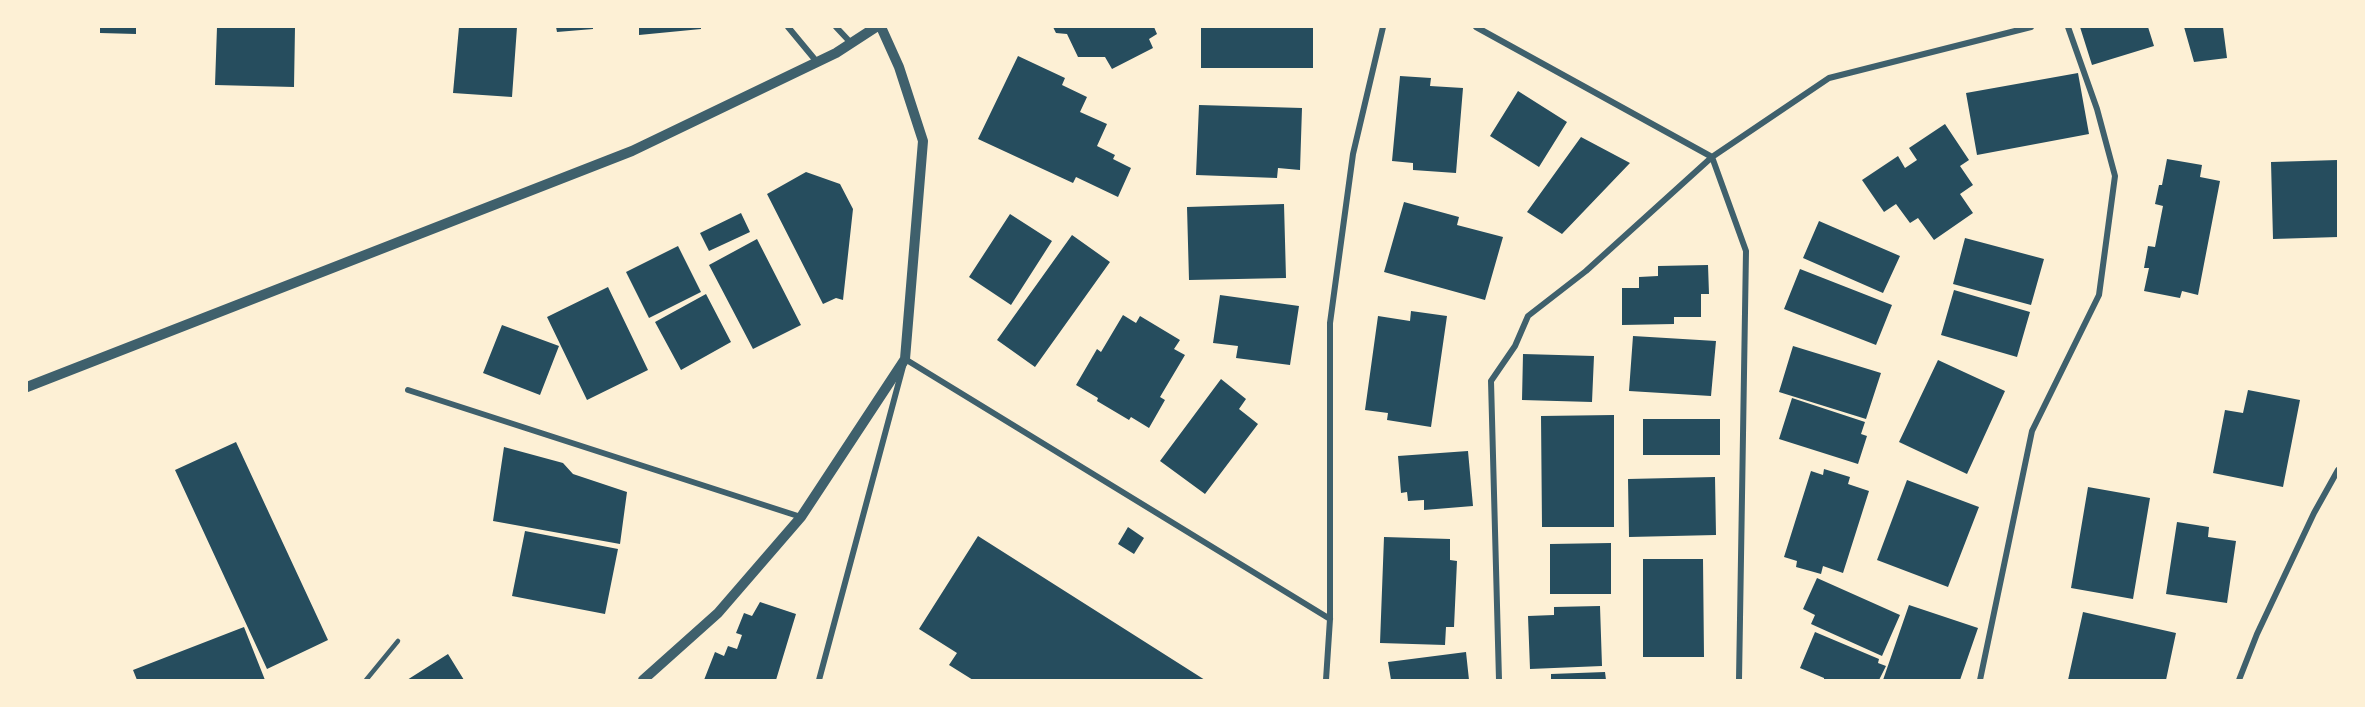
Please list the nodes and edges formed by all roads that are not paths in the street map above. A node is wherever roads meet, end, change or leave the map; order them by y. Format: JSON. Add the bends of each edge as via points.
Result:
{"nodes":[{"id":1,"x":788,"y":27,"type":"edge"},
{"id":2,"x":836,"y":27,"type":"edge"},
{"id":3,"x":876,"y":27,"type":"edge"},
{"id":4,"x":881,"y":27,"type":"edge"},
{"id":5,"x":1383,"y":27,"type":"edge"},
{"id":6,"x":1476,"y":27,"type":"edge"},
{"id":7,"x":2031,"y":27,"type":"edge"},
{"id":8,"x":2068,"y":27,"type":"edge"},
{"id":9,"x":851,"y":44,"type":"junction"},
{"id":10,"x":817,"y":62,"type":"junction"},
{"id":11,"x":1712,"y":157,"type":"junction"},
{"id":12,"x":905,"y":359,"type":"junction"},
{"id":13,"x":27,"y":387,"type":"edge"},
{"id":14,"x":408,"y":390,"type":"dead end"},
{"id":15,"x":2338,"y":470,"type":"edge"},
{"id":16,"x":801,"y":517,"type":"junction"},
{"id":17,"x":1330,"y":619,"type":"junction"},
{"id":18,"x":398,"y":640,"type":"dead end"},
{"id":19,"x":366,"y":680,"type":"edge"},
{"id":20,"x":644,"y":680,"type":"edge"},
{"id":21,"x":819,"y":680,"type":"edge"},
{"id":22,"x":1326,"y":680,"type":"edge"},
{"id":23,"x":1498,"y":680,"type":"edge"},
{"id":24,"x":1739,"y":680,"type":"edge"},
{"id":25,"x":1980,"y":680,"type":"edge"},
{"id":26,"x":2239,"y":680,"type":"edge"}],
"edges":[{"from":1,"to":10,"type":"street"},
{"from":2,"to":9,"type":"street"},
{"from":3,"to":9,"type":"street"},
{"from":4,"to":12,"type":"street","via":[[899,67],[923,141]]},
{"from":5,"to":17,"type":"street","via":[[1353,154],[1329,323]]},
{"from":6,"to":11,"type":"street"},
{"from":7,"to":11,"type":"street","via":[[1830,78]]},
{"from":8,"to":25,"type":"street","via":[[2115,176],[2099,295],[2032,431]]},
{"from":9,"to":10,"type":"street"},
{"from":10,"to":13,"type":"street","via":[[632,152]]},
{"from":11,"to":23,"type":"street","via":[[1586,271],[1528,316],[1515,346],[1491,381]]},
{"from":11,"to":24,"type":"street","via":[[1746,251]]},
{"from":12,"to":16,"type":"street"},
{"from":12,"to":17,"type":"street"},
{"from":12,"to":21,"type":"street"},
{"from":14,"to":16,"type":"street"},
{"from":15,"to":26,"type":"street","via":[[2314,513]]},
{"from":16,"to":20,"type":"street","via":[[718,613]]},
{"from":17,"to":22,"type":"street"},
{"from":18,"to":19,"type":"lane"}]}
